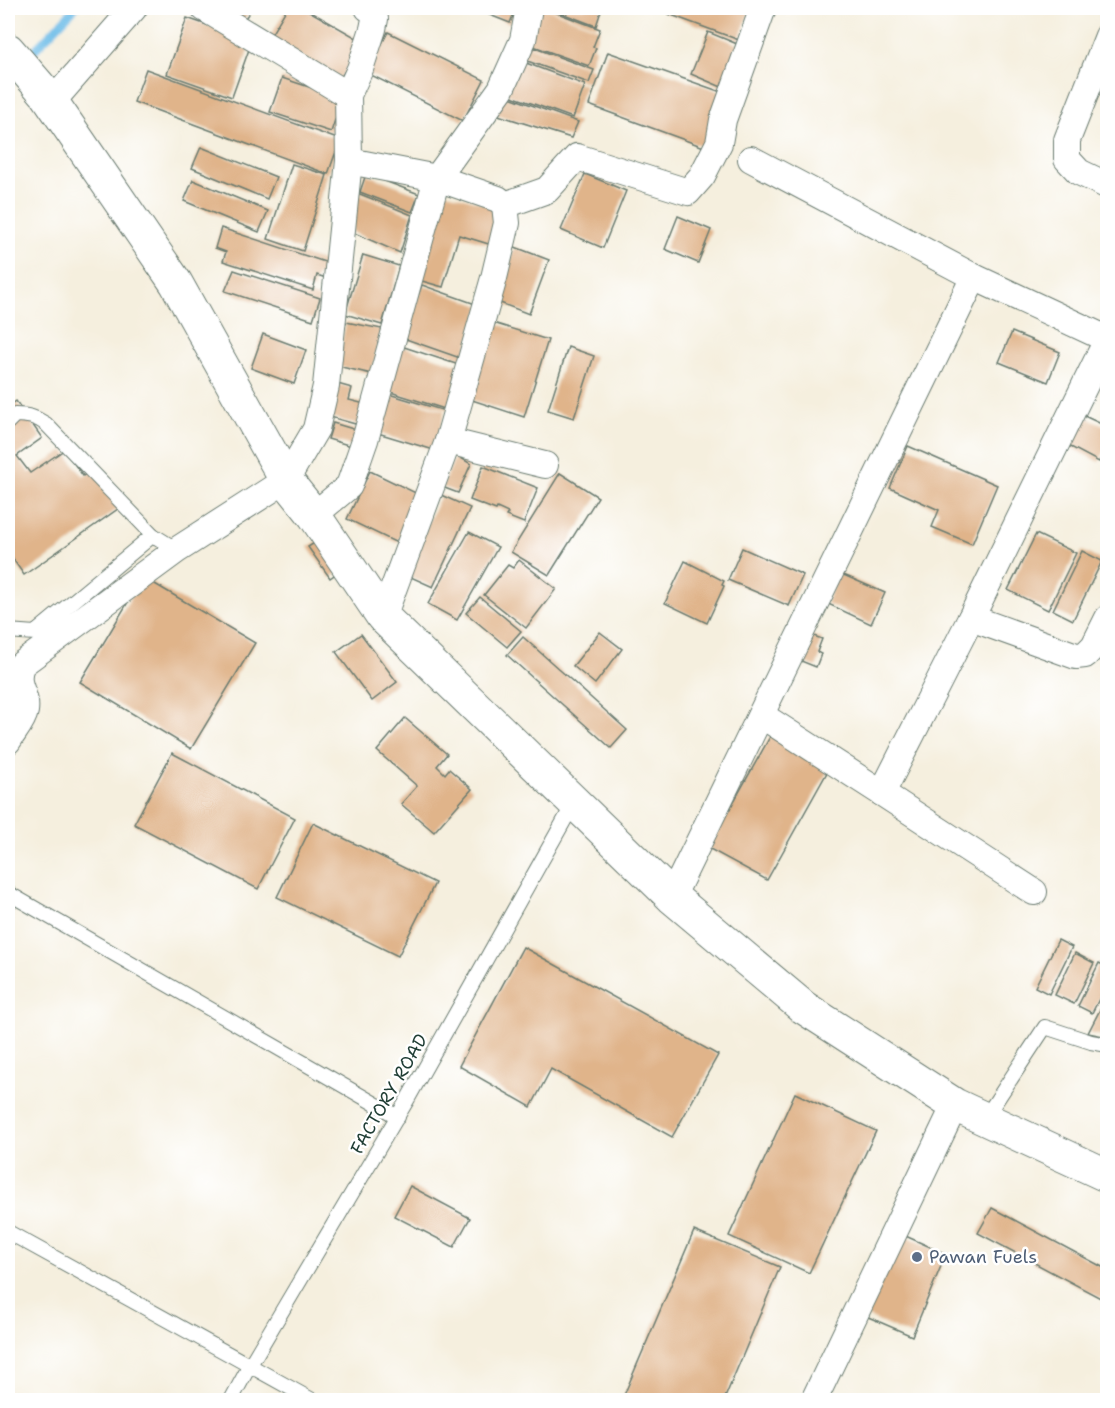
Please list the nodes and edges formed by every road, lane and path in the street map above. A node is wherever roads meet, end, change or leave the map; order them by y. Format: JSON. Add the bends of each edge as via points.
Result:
{"nodes":[{"id":1,"x":134,"y":8,"type":"edge"},
{"id":2,"x":204,"y":8,"type":"edge"},
{"id":3,"x":368,"y":8,"type":"edge"},
{"id":4,"x":529,"y":8,"type":"edge"},
{"id":5,"x":763,"y":8,"type":"edge"},
{"id":6,"x":1107,"y":36,"type":"edge"},
{"id":7,"x":8,"y":50,"type":"edge"},
{"id":8,"x":348,"y":95,"type":"junction"},
{"id":9,"x":49,"y":99,"type":"junction"},
{"id":10,"x":752,"y":159,"type":"dead end"},
{"id":11,"x":349,"y":161,"type":"junction"},
{"id":12,"x":437,"y":178,"type":"junction"},
{"id":13,"x":1107,"y":186,"type":"edge"},
{"id":14,"x":505,"y":205,"type":"junction"},
{"id":15,"x":974,"y":277,"type":"junction"},
{"id":16,"x":1107,"y":338,"type":"edge"},
{"id":17,"x":8,"y":422,"type":"edge"},
{"id":18,"x":448,"y":441,"type":"junction"},
{"id":19,"x":545,"y":465,"type":"dead end"},
{"id":20,"x":286,"y":480,"type":"junction"},
{"id":21,"x":314,"y":515,"type":"junction"},
{"id":22,"x":153,"y":535,"type":"junction"},
{"id":23,"x":177,"y":550,"type":"junction"},
{"id":24,"x":383,"y":617,"type":"junction"},
{"id":25,"x":971,"y":618,"type":"junction"},
{"id":26,"x":1107,"y":618,"type":"edge"},
{"id":27,"x":8,"y":632,"type":"edge"},
{"id":28,"x":761,"y":716,"type":"junction"},
{"id":29,"x":8,"y":741,"type":"edge"},
{"id":30,"x":882,"y":794,"type":"junction"},
{"id":31,"x":574,"y":803,"type":"junction"},
{"id":32,"x":1034,"y":892,"type":"dead end"},
{"id":33,"x":8,"y":893,"type":"edge"},
{"id":34,"x":672,"y":897,"type":"junction"},
{"id":35,"x":1107,"y":1045,"type":"edge"},
{"id":36,"x":955,"y":1105,"type":"junction"},
{"id":37,"x":398,"y":1117,"type":"junction"},
{"id":38,"x":985,"y":1119,"type":"junction"},
{"id":39,"x":1107,"y":1176,"type":"edge"},
{"id":40,"x":8,"y":1232,"type":"edge"},
{"id":41,"x":250,"y":1365,"type":"junction"},
{"id":42,"x":231,"y":1401,"type":"edge"},
{"id":43,"x":312,"y":1401,"type":"edge"},
{"id":44,"x":814,"y":1401,"type":"edge"}],
"edges":[{"from":1,"to":9,"type":"street"},
{"from":2,"to":8,"type":"street"},
{"from":3,"to":8,"type":"street","via":[[374,12],[373,29]]},
{"from":4,"to":12,"type":"street","via":[[523,40],[501,89]]},
{"from":5,"to":14,"type":"street","via":[[723,120],[719,143],[702,176],[688,192],[577,157],[547,190]]},
{"from":6,"to":13,"type":"street","via":[[1067,140],[1066,159],[1079,172]]},
{"from":7,"to":9,"type":"street"},
{"from":8,"to":11,"type":"street"},
{"from":9,"to":20,"type":"street","via":[[176,283]]},
{"from":10,"to":15,"type":"street"},
{"from":11,"to":12,"type":"street"},
{"from":11,"to":20,"type":"street","via":[[326,386],[316,429]]},
{"from":12,"to":14,"type":"street"},
{"from":12,"to":21,"type":"street","via":[[350,486]]},
{"from":14,"to":18,"type":"street","via":[[507,224],[494,278]]},
{"from":15,"to":16,"type":"street"},
{"from":15,"to":28,"type":"street"},
{"from":16,"to":25,"type":"street"},
{"from":17,"to":22,"type":"lane","via":[[15,415],[25,415],[46,424]]},
{"from":18,"to":19,"type":"street"},
{"from":18,"to":24,"type":"street"},
{"from":20,"to":21,"type":"street"},
{"from":20,"to":23,"type":"street"},
{"from":21,"to":24,"type":"street"},
{"from":22,"to":23,"type":"lane"},
{"from":22,"to":27,"type":"lane","via":[[35,633]]},
{"from":23,"to":29,"type":"street","via":[[22,664],[17,675],[25,711]]},
{"from":24,"to":31,"type":"street"},
{"from":25,"to":26,"type":"street","via":[[1076,656],[1085,655],[1094,646]]},
{"from":25,"to":30,"type":"street"},
{"from":28,"to":30,"type":"street"},
{"from":28,"to":34,"type":"street"},
{"from":30,"to":32,"type":"street"},
{"from":31,"to":34,"type":"street"},
{"from":31,"to":37,"type":"lane","name":"FACTORY ROAD"},
{"from":33,"to":37,"type":"lane"},
{"from":34,"to":36,"type":"street","via":[[802,1007]]},
{"from":35,"to":38,"type":"lane","via":[[1045,1027]]},
{"from":36,"to":38,"type":"street"},
{"from":36,"to":44,"type":"street"},
{"from":37,"to":41,"type":"lane","name":"FACTORY ROAD"},
{"from":38,"to":39,"type":"street"},
{"from":40,"to":41,"type":"lane"},
{"from":41,"to":42,"type":"lane","name":"FACTORY ROAD"},
{"from":41,"to":43,"type":"lane"}]}
